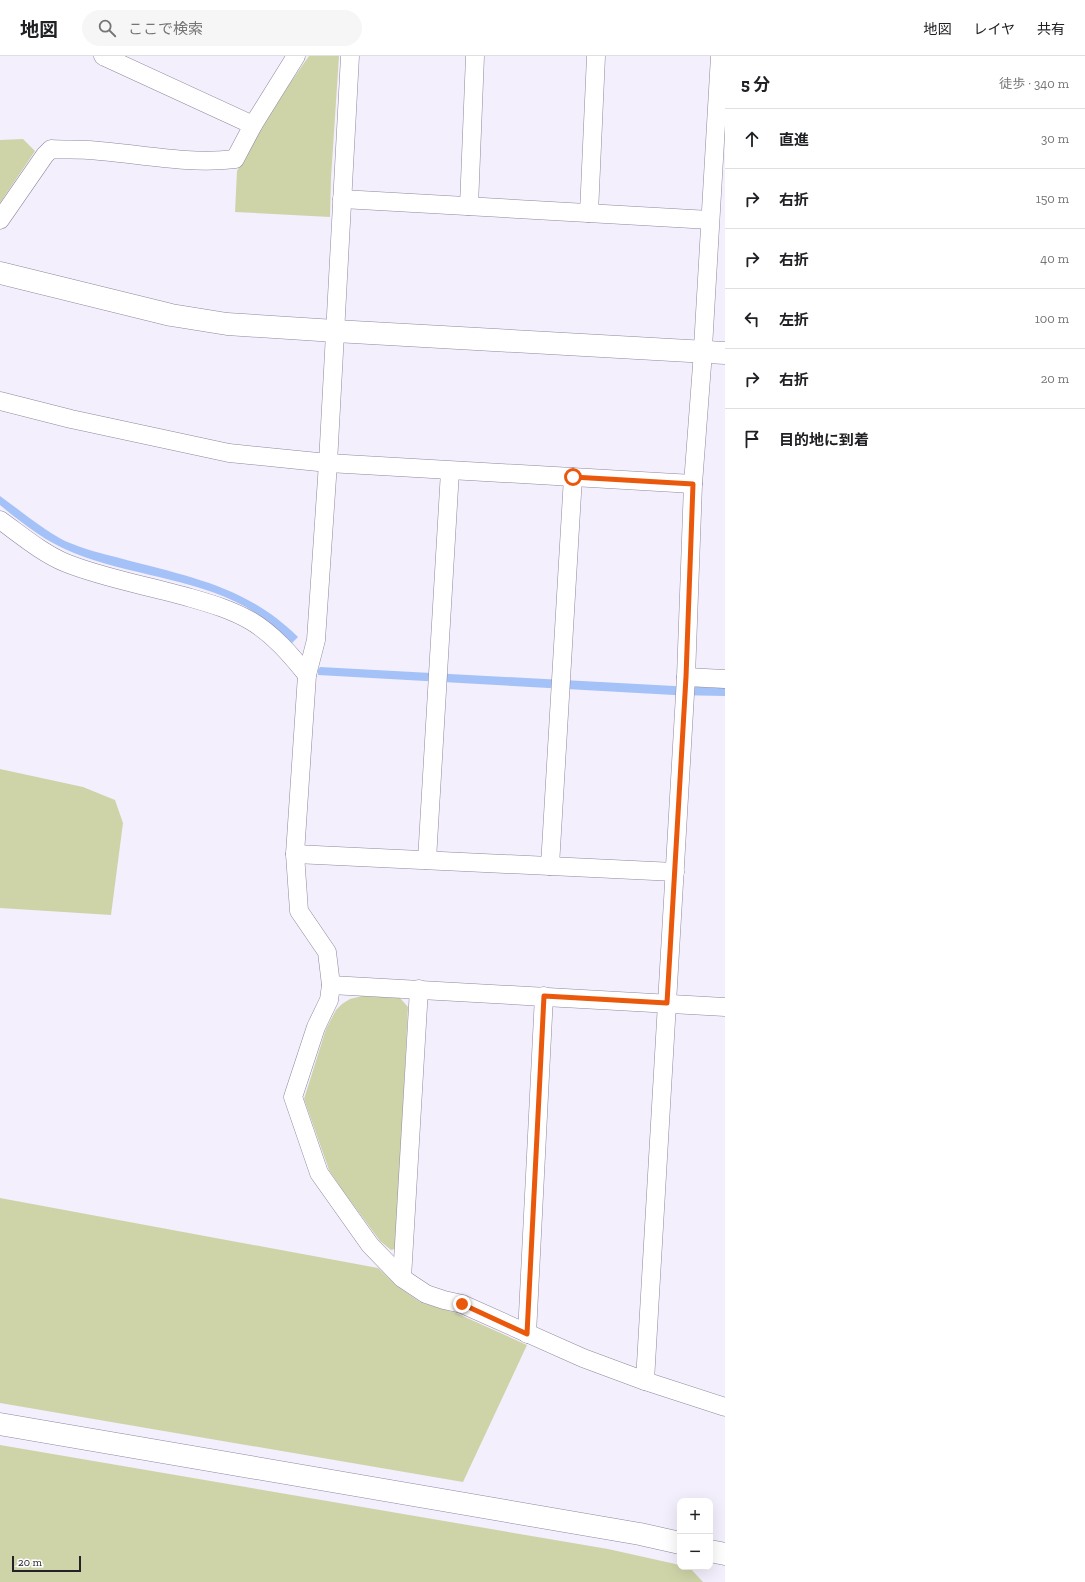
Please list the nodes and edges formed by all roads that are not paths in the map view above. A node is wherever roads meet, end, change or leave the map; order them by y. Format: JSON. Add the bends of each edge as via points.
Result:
{"nodes":[{"id":1,"x":103,"y":56,"type":"edge"},
{"id":2,"x":296,"y":56,"type":"edge"},
{"id":3,"x":350,"y":56,"type":"edge"},
{"id":4,"x":475,"y":56,"type":"edge"},
{"id":5,"x":596,"y":56,"type":"edge"},
{"id":6,"x":720,"y":56,"type":"edge"},
{"id":7,"x":253,"y":125,"type":"junction"},
{"id":8,"x":342,"y":199,"type":"junction"},
{"id":9,"x":469,"y":206,"type":"junction"},
{"id":10,"x":589,"y":213,"type":"junction"},
{"id":11,"x":0,"y":220,"type":"edge"},
{"id":12,"x":710,"y":220,"type":"junction"},
{"id":13,"x":0,"y":273,"type":"edge"},
{"id":14,"x":335,"y":331,"type":"junction"},
{"id":15,"x":703,"y":352,"type":"junction"},
{"id":16,"x":725,"y":353,"type":"edge"},
{"id":17,"x":0,"y":401,"type":"edge"},
{"id":18,"x":328,"y":463,"type":"junction"},
{"id":19,"x":450,"y":471,"type":"junction"},
{"id":20,"x":573,"y":477,"type":"junction"},
{"id":21,"x":693,"y":484,"type":"junction"},
{"id":22,"x":0,"y":520,"type":"edge"},
{"id":23,"x":307,"y":675,"type":"junction"},
{"id":24,"x":686,"y":677,"type":"junction"},
{"id":25,"x":725,"y":679,"type":"edge"},
{"id":26,"x":295,"y":854,"type":"junction"},
{"id":27,"x":427,"y":860,"type":"junction"},
{"id":28,"x":550,"y":866,"type":"junction"},
{"id":29,"x":675,"y":872,"type":"junction"},
{"id":30,"x":331,"y":985,"type":"junction"},
{"id":31,"x":419,"y":989,"type":"junction"},
{"id":32,"x":544,"y":996,"type":"junction"},
{"id":33,"x":667,"y":1003,"type":"junction"},
{"id":34,"x":725,"y":1007,"type":"edge"},
{"id":35,"x":402,"y":1278,"type":"junction"},
{"id":36,"x":527,"y":1334,"type":"junction"},
{"id":37,"x":645,"y":1381,"type":"junction"},
{"id":38,"x":725,"y":1406,"type":"edge"},
{"id":39,"x":0,"y":1424,"type":"edge"},
{"id":40,"x":677,"y":1542,"type":"edge"},
{"id":41,"x":713,"y":1552,"type":"edge"},
{"id":42,"x":725,"y":1554,"type":"edge"}],
"edges":[{"from":1,"to":7,"type":"street"},
{"from":2,"to":7,"type":"street"},
{"from":3,"to":8,"type":"street"},
{"from":4,"to":9,"type":"street"},
{"from":5,"to":10,"type":"street"},
{"from":6,"to":12,"type":"street"},
{"from":7,"to":11,"type":"street","via":[[235,159],[182,160],[88,150],[52,149],[45,155]]},
{"from":8,"to":9,"type":"street"},
{"from":8,"to":14,"type":"street"},
{"from":9,"to":10,"type":"street"},
{"from":10,"to":12,"type":"street"},
{"from":12,"to":15,"type":"street"},
{"from":13,"to":14,"type":"street","via":[[132,306],[203,320]]},
{"from":14,"to":15,"type":"street"},
{"from":14,"to":18,"type":"street"},
{"from":15,"to":16,"type":"street"},
{"from":15,"to":21,"type":"street"},
{"from":17,"to":18,"type":"street","via":[[229,453]]},
{"from":18,"to":19,"type":"street"},
{"from":18,"to":23,"type":"street","via":[[316,640]]},
{"from":19,"to":20,"type":"street"},
{"from":19,"to":27,"type":"street"},
{"from":20,"to":21,"type":"street"},
{"from":20,"to":28,"type":"street"},
{"from":21,"to":24,"type":"street"},
{"from":22,"to":23,"type":"street","via":[[39,548],[65,562],[102,575],[220,606],[251,621],[286,650]]},
{"from":23,"to":26,"type":"street"},
{"from":24,"to":25,"type":"street"},
{"from":24,"to":29,"type":"street"},
{"from":26,"to":27,"type":"street"},
{"from":26,"to":30,"type":"street","via":[[299,911],[327,952]]},
{"from":27,"to":28,"type":"street"},
{"from":28,"to":29,"type":"street"},
{"from":29,"to":33,"type":"street"},
{"from":30,"to":31,"type":"street"},
{"from":30,"to":35,"type":"street","via":[[329,1000],[316,1026],[293,1097],[319,1173],[370,1245]]},
{"from":31,"to":32,"type":"street"},
{"from":31,"to":35,"type":"street"},
{"from":32,"to":33,"type":"street"},
{"from":32,"to":36,"type":"street"},
{"from":33,"to":34,"type":"street"},
{"from":33,"to":37,"type":"street"},
{"from":35,"to":36,"type":"street","via":[[426,1294],[462,1304]]},
{"from":36,"to":37,"type":"street"},
{"from":37,"to":38,"type":"street"},
{"from":39,"to":40,"type":"street"},
{"from":41,"to":42,"type":"street"}]}
